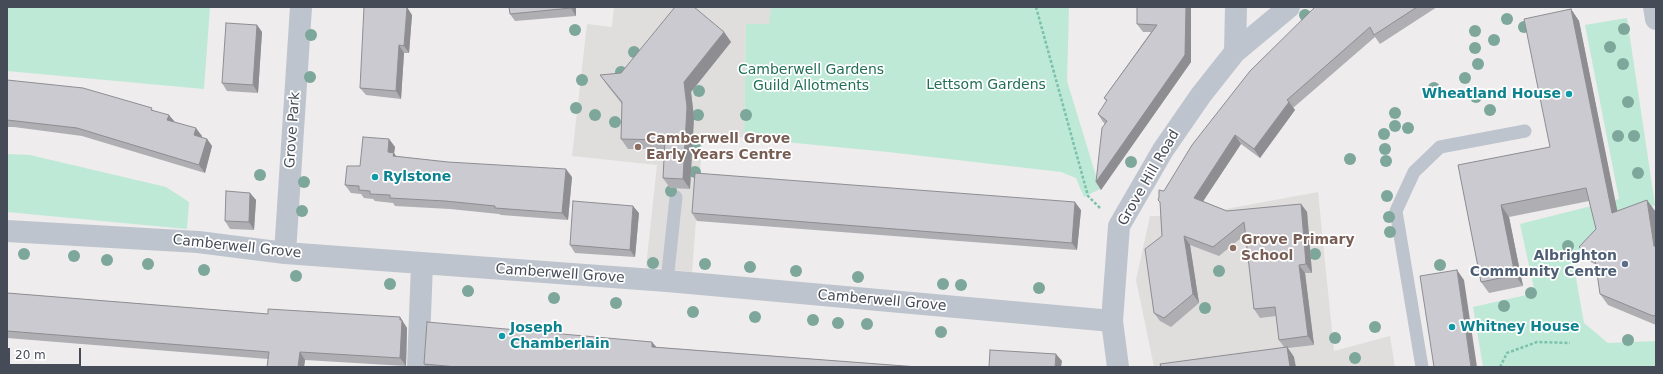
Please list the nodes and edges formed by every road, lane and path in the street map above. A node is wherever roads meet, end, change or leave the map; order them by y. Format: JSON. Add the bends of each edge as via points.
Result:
{"nodes":[{"id":1,"x":301,"y":7,"type":"edge"},
{"id":2,"x":1036,"y":7,"type":"edge"},
{"id":3,"x":1236,"y":7,"type":"edge"},
{"id":4,"x":1289,"y":7,"type":"edge"},
{"id":5,"x":1654,"y":7,"type":"edge"},
{"id":6,"x":1656,"y":19,"type":"edge"},
{"id":7,"x":1235,"y":52,"type":"junction"},
{"id":8,"x":1524,"y":131,"type":"dead end"},
{"id":9,"x":676,"y":197,"type":"dead end"},
{"id":10,"x":1118,"y":226,"type":"junction"},
{"id":11,"x":7,"y":231,"type":"edge"},
{"id":12,"x":285,"y":253,"type":"junction"},
{"id":13,"x":422,"y":264,"type":"junction"},
{"id":14,"x":667,"y":282,"type":"junction"},
{"id":15,"x":1112,"y":321,"type":"junction"},
{"id":16,"x":1570,"y":343,"type":"dead end"},
{"id":17,"x":418,"y":367,"type":"edge"},
{"id":18,"x":1118,"y":367,"type":"edge"},
{"id":19,"x":1422,"y":367,"type":"edge"},
{"id":20,"x":1500,"y":367,"type":"edge"}],
"edges":[{"from":1,"to":12,"type":"street","name":"Grove Park"},
{"from":2,"to":10,"type":"path","via":[[1088,196]]},
{"from":3,"to":7,"type":"street"},
{"from":4,"to":7,"type":"street","name":"Grove Hill Road"},
{"from":5,"to":6,"type":"street"},
{"from":7,"to":10,"type":"street","name":"Grove Hill Road","via":[[1163,150]]},
{"from":8,"to":19,"type":"lane","via":[[1440,147],[1414,172],[1396,210]]},
{"from":9,"to":14,"type":"lane"},
{"from":10,"to":15,"type":"street","name":"Grove Hill Road"},
{"from":11,"to":12,"type":"street","name":"Camberwell Grove","via":[[198,242]]},
{"from":12,"to":13,"type":"street","name":"Camberwell Grove"},
{"from":13,"to":14,"type":"street","name":"Camberwell Grove"},
{"from":13,"to":17,"type":"street"},
{"from":14,"to":15,"type":"street","name":"Camberwell Grove"},
{"from":15,"to":18,"type":"street","name":"Grove Hill Road"},
{"from":16,"to":20,"type":"path","via":[[1537,342],[1508,353]]}]}
